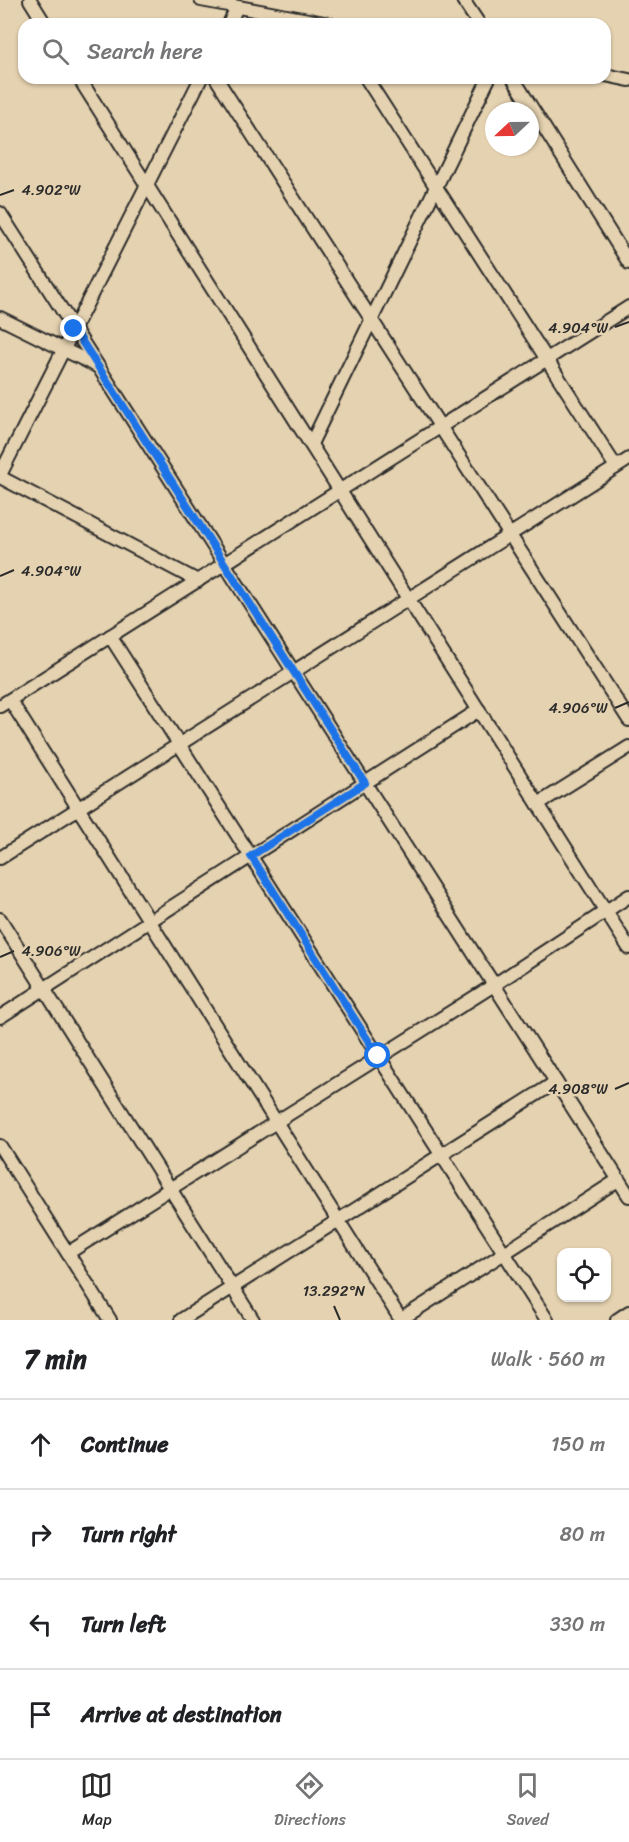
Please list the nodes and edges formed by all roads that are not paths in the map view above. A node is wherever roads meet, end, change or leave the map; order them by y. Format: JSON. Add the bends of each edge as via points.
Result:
{"nodes":[{"id":1,"x":30,"y":0,"type":"edge"},
{"id":2,"x":201,"y":0,"type":"edge"},
{"id":3,"x":464,"y":0,"type":"edge"},
{"id":4,"x":237,"y":7,"type":"junction"},
{"id":5,"x":41,"y":18,"type":"edge"},
{"id":6,"x":232,"y":18,"type":"edge"},
{"id":7,"x":297,"y":18,"type":"edge"},
{"id":8,"x":475,"y":18,"type":"edge"},
{"id":9,"x":611,"y":76,"type":"edge"},
{"id":10,"x":629,"y":80,"type":"edge"},
{"id":11,"x":84,"y":84,"type":"edge"},
{"id":12,"x":198,"y":84,"type":"edge"},
{"id":13,"x":220,"y":84,"type":"edge"},
{"id":14,"x":370,"y":84,"type":"edge"},
{"id":15,"x":486,"y":84,"type":"edge"},
{"id":16,"x":517,"y":84,"type":"edge"},
{"id":17,"x":147,"y":185,"type":"junction"},
{"id":18,"x":436,"y":187,"type":"junction"},
{"id":19,"x":0,"y":213,"type":"edge"},
{"id":20,"x":629,"y":264,"type":"edge"},
{"id":21,"x":629,"y":307,"type":"edge"},
{"id":22,"x":0,"y":318,"type":"edge"},
{"id":23,"x":371,"y":319,"type":"junction"},
{"id":24,"x":74,"y":329,"type":"junction"},
{"id":25,"x":63,"y":350,"type":"junction"},
{"id":26,"x":546,"y":359,"type":"junction"},
{"id":27,"x":98,"y":367,"type":"junction"},
{"id":28,"x":440,"y":427,"type":"junction"},
{"id":29,"x":311,"y":444,"type":"junction"},
{"id":30,"x":629,"y":459,"type":"edge"},
{"id":31,"x":616,"y":467,"type":"junction"},
{"id":32,"x":0,"y":476,"type":"edge"},
{"id":33,"x":340,"y":491,"type":"junction"},
{"id":34,"x":510,"y":534,"type":"junction"},
{"id":35,"x":224,"y":564,"type":"junction"},
{"id":36,"x":198,"y":581,"type":"junction"},
{"id":37,"x":408,"y":598,"type":"junction"},
{"id":38,"x":110,"y":636,"type":"junction"},
{"id":39,"x":293,"y":671,"type":"junction"},
{"id":40,"x":5,"y":703,"type":"edge"},
{"id":41,"x":479,"y":710,"type":"junction"},
{"id":42,"x":629,"y":720,"type":"edge"},
{"id":43,"x":178,"y":743,"type":"junction"},
{"id":44,"x":629,"y":747,"type":"edge"},
{"id":45,"x":365,"y":783,"type":"junction"},
{"id":46,"x":538,"y":804,"type":"junction"},
{"id":47,"x":78,"y":807,"type":"junction"},
{"id":48,"x":251,"y":856,"type":"junction"},
{"id":49,"x":0,"y":858,"type":"edge"},
{"id":50,"x":629,"y":896,"type":"edge"},
{"id":51,"x":606,"y":911,"type":"junction"},
{"id":52,"x":0,"y":919,"type":"edge"},
{"id":53,"x":150,"y":921,"type":"junction"},
{"id":54,"x":629,"y":948,"type":"edge"},
{"id":55,"x":494,"y":985,"type":"junction"},
{"id":56,"x":45,"y":988,"type":"junction"},
{"id":57,"x":0,"y":1017,"type":"edge"},
{"id":58,"x":378,"y":1056,"type":"junction"},
{"id":59,"x":556,"y":1082,"type":"junction"},
{"id":60,"x":276,"y":1121,"type":"junction"},
{"id":61,"x":0,"y":1146,"type":"edge"},
{"id":62,"x":442,"y":1155,"type":"junction"},
{"id":63,"x":625,"y":1187,"type":"edge"},
{"id":64,"x":170,"y":1188,"type":"junction"},
{"id":65,"x":338,"y":1220,"type":"junction"},
{"id":66,"x":68,"y":1253,"type":"junction"},
{"id":67,"x":504,"y":1253,"type":"junction"},
{"id":68,"x":233,"y":1287,"type":"junction"},
{"id":69,"x":629,"y":1312,"type":"edge"},
{"id":70,"x":110,"y":1320,"type":"edge"},
{"id":71,"x":181,"y":1320,"type":"edge"},
{"id":72,"x":253,"y":1320,"type":"edge"},
{"id":73,"x":401,"y":1320,"type":"edge"},
{"id":74,"x":547,"y":1320,"type":"edge"},
{"id":75,"x":617,"y":1320,"type":"edge"}],
"edges":[{"from":1,"to":5,"type":"street"},
{"from":2,"to":4,"type":"street"},
{"from":3,"to":8,"type":"street"},
{"from":4,"to":6,"type":"street"},
{"from":4,"to":7,"type":"street"},
{"from":9,"to":10,"type":"street"},
{"from":11,"to":17,"type":"street"},
{"from":12,"to":17,"type":"street"},
{"from":13,"to":23,"type":"street"},
{"from":14,"to":18,"type":"street"},
{"from":15,"to":18,"type":"street"},
{"from":16,"to":20,"type":"street"},
{"from":17,"to":24,"type":"street"},
{"from":17,"to":29,"type":"street"},
{"from":18,"to":23,"type":"street"},
{"from":18,"to":26,"type":"street"},
{"from":19,"to":24,"type":"street"},
{"from":21,"to":26,"type":"street"},
{"from":22,"to":25,"type":"street"},
{"from":23,"to":28,"type":"street"},
{"from":23,"to":29,"type":"street"},
{"from":24,"to":25,"type":"street"},
{"from":24,"to":27,"type":"street"},
{"from":25,"to":27,"type":"street"},
{"from":25,"to":32,"type":"street"},
{"from":26,"to":28,"type":"street"},
{"from":26,"to":31,"type":"street"},
{"from":27,"to":35,"type":"street"},
{"from":28,"to":33,"type":"street"},
{"from":28,"to":34,"type":"street"},
{"from":29,"to":33,"type":"street"},
{"from":30,"to":31,"type":"street"},
{"from":31,"to":34,"type":"street"},
{"from":32,"to":36,"type":"street"},
{"from":33,"to":35,"type":"street"},
{"from":33,"to":37,"type":"street"},
{"from":34,"to":37,"type":"street"},
{"from":34,"to":42,"type":"street"},
{"from":35,"to":36,"type":"street"},
{"from":35,"to":39,"type":"street"},
{"from":36,"to":38,"type":"street"},
{"from":37,"to":39,"type":"street"},
{"from":37,"to":41,"type":"street"},
{"from":38,"to":40,"type":"street"},
{"from":38,"to":43,"type":"street"},
{"from":39,"to":43,"type":"street"},
{"from":39,"to":45,"type":"street"},
{"from":40,"to":47,"type":"street"},
{"from":41,"to":45,"type":"street"},
{"from":41,"to":46,"type":"street"},
{"from":43,"to":47,"type":"street"},
{"from":43,"to":48,"type":"street"},
{"from":44,"to":46,"type":"street"},
{"from":45,"to":48,"type":"street"},
{"from":45,"to":55,"type":"street"},
{"from":46,"to":51,"type":"street"},
{"from":47,"to":49,"type":"street"},
{"from":47,"to":53,"type":"street"},
{"from":48,"to":53,"type":"street"},
{"from":48,"to":58,"type":"street"},
{"from":50,"to":51,"type":"street"},
{"from":51,"to":54,"type":"street"},
{"from":51,"to":55,"type":"street"},
{"from":52,"to":56,"type":"street"},
{"from":53,"to":56,"type":"street"},
{"from":53,"to":60,"type":"street"},
{"from":55,"to":58,"type":"street"},
{"from":55,"to":59,"type":"street"},
{"from":56,"to":57,"type":"street"},
{"from":56,"to":64,"type":"street"},
{"from":58,"to":60,"type":"street"},
{"from":58,"to":62,"type":"street"},
{"from":59,"to":62,"type":"street"},
{"from":59,"to":63,"type":"street"},
{"from":60,"to":64,"type":"street"},
{"from":60,"to":65,"type":"street"},
{"from":61,"to":66,"type":"street"},
{"from":62,"to":65,"type":"street"},
{"from":62,"to":67,"type":"street"},
{"from":63,"to":67,"type":"street"},
{"from":64,"to":66,"type":"street"},
{"from":64,"to":68,"type":"street"},
{"from":65,"to":68,"type":"street"},
{"from":65,"to":73,"type":"street"},
{"from":66,"to":70,"type":"street"},
{"from":67,"to":73,"type":"street"},
{"from":67,"to":74,"type":"street"},
{"from":68,"to":71,"type":"street"},
{"from":68,"to":72,"type":"street"},
{"from":69,"to":75,"type":"street"}]}
